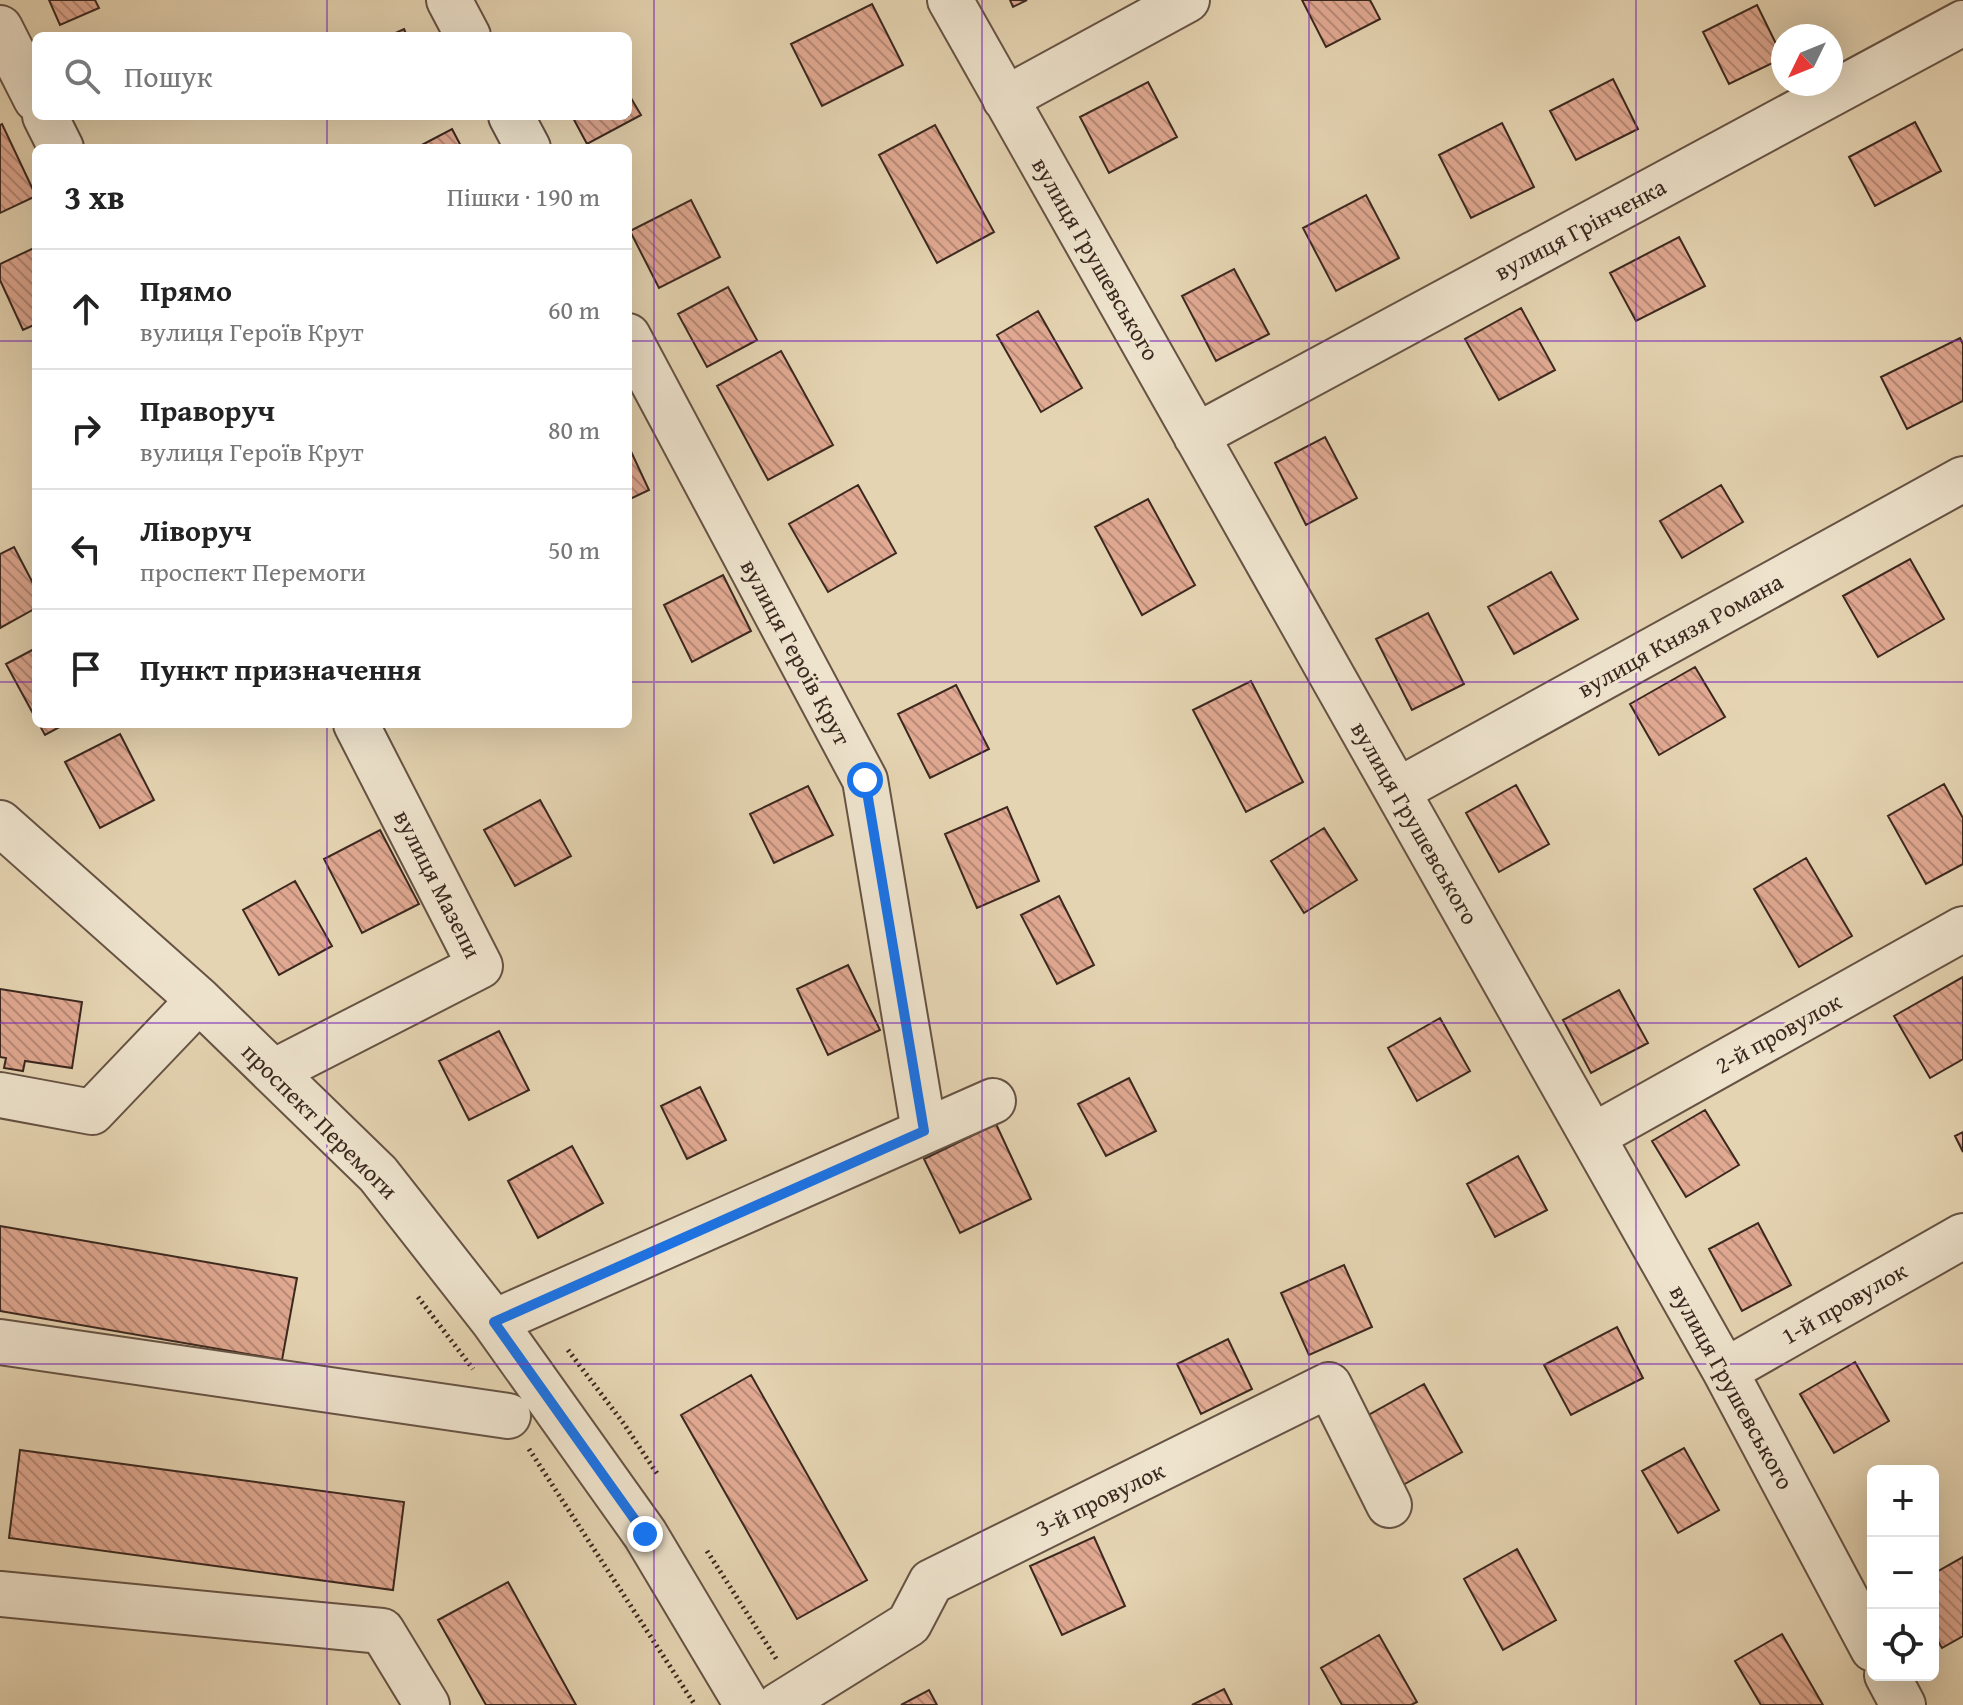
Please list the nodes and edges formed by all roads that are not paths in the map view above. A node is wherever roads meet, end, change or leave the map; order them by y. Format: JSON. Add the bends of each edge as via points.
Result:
{"nodes":[{"id":1,"x":449,"y":0,"type":"edge"},
{"id":2,"x":950,"y":0,"type":"edge"},
{"id":3,"x":1187,"y":0,"type":"edge"},
{"id":4,"x":1963,"y":23,"type":"edge"},
{"id":5,"x":0,"y":28,"type":"edge"},
{"id":6,"x":466,"y":32,"type":"edge"},
{"id":7,"x":32,"y":91,"type":"edge"},
{"id":8,"x":1005,"y":99,"type":"junction"},
{"id":9,"x":47,"y":120,"type":"edge"},
{"id":10,"x":513,"y":120,"type":"edge"},
{"id":11,"x":59,"y":144,"type":"edge"},
{"id":12,"x":526,"y":144,"type":"edge"},
{"id":13,"x":632,"y":343,"type":"edge"},
{"id":14,"x":1196,"y":436,"type":"junction"},
{"id":15,"x":1963,"y":479,"type":"edge"},
{"id":16,"x":358,"y":728,"type":"edge"},
{"id":17,"x":1397,"y":791,"type":"junction"},
{"id":18,"x":1,"y":824,"type":"edge"},
{"id":19,"x":1963,"y":929,"type":"edge"},
{"id":20,"x":199,"y":1000,"type":"junction"},
{"id":21,"x":273,"y":1072,"type":"junction"},
{"id":22,"x":0,"y":1095,"type":"edge"},
{"id":23,"x":993,"y":1101,"type":"dead end"},
{"id":24,"x":924,"y":1131,"type":"junction"},
{"id":25,"x":1593,"y":1136,"type":"junction"},
{"id":26,"x":1963,"y":1236,"type":"edge"},
{"id":27,"x":494,"y":1322,"type":"junction"},
{"id":28,"x":0,"y":1342,"type":"edge"},
{"id":29,"x":1725,"y":1371,"type":"junction"},
{"id":30,"x":508,"y":1416,"type":"road end"},
{"id":31,"x":1389,"y":1505,"type":"dead end"},
{"id":32,"x":0,"y":1594,"type":"edge"},
{"id":33,"x":1867,"y":1638,"type":"edge"},
{"id":34,"x":1890,"y":1681,"type":"edge"},
{"id":35,"x":427,"y":1705,"type":"edge"},
{"id":36,"x":747,"y":1705,"type":"edge"},
{"id":37,"x":779,"y":1705,"type":"edge"},
{"id":38,"x":1903,"y":1705,"type":"edge"}],
"edges":[{"from":1,"to":6,"type":"street"},
{"from":2,"to":8,"type":"street","name":"вулиця Грушевського"},
{"from":3,"to":8,"type":"street"},
{"from":4,"to":14,"type":"street","name":"вулиця Грінченка"},
{"from":5,"to":7,"type":"street"},
{"from":8,"to":14,"type":"street","name":"вулиця Грушевського"},
{"from":9,"to":11,"type":"street"},
{"from":10,"to":12,"type":"street"},
{"from":13,"to":24,"type":"street","name":"вулиця Героїв Крут","via":[[865,780]]},
{"from":14,"to":17,"type":"street","name":"вулиця Грушевського"},
{"from":15,"to":17,"type":"street","name":"вулиця Князя Романа"},
{"from":16,"to":21,"type":"street","name":"вулиця Мазепи","via":[[480,966]]},
{"from":17,"to":25,"type":"street","name":"вулиця Грушевського"},
{"from":18,"to":20,"type":"street","name":"проспект Перемоги"},
{"from":19,"to":25,"type":"street","name":"2-й провулок"},
{"from":20,"to":21,"type":"street","name":"проспект Перемоги"},
{"from":20,"to":22,"type":"street","via":[[92,1112]]},
{"from":21,"to":27,"type":"street","name":"проспект Перемоги","via":[[378,1174]]},
{"from":23,"to":24,"type":"street"},
{"from":24,"to":27,"type":"street"},
{"from":25,"to":29,"type":"street","name":"вулиця Грушевського"},
{"from":26,"to":29,"type":"street","name":"1-й провулок"},
{"from":27,"to":36,"type":"street","name":"проспект Перемоги","via":[[645,1534]]},
{"from":28,"to":30,"type":"street"},
{"from":29,"to":33,"type":"street","name":"вулиця Грушевського"},
{"from":31,"to":37,"type":"street","name":"3-й провулок","via":[[1329,1385],[931,1582],[909,1624]]},
{"from":32,"to":35,"type":"street","via":[[382,1631]]},
{"from":34,"to":38,"type":"street"}]}
